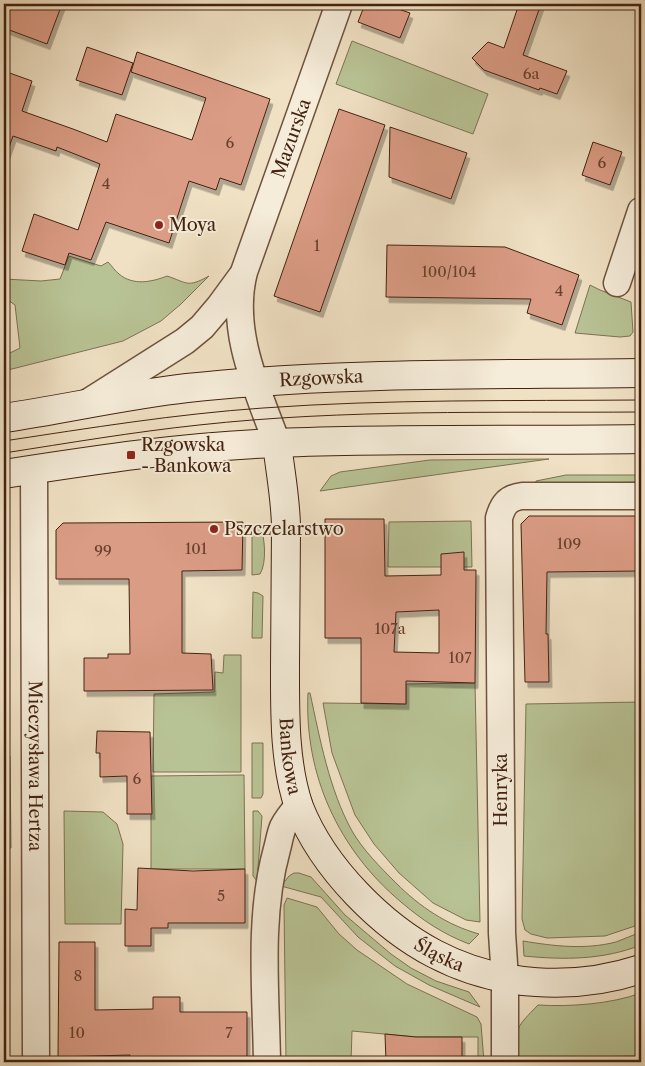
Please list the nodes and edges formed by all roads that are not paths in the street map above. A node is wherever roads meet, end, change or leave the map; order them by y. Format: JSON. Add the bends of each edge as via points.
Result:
{"nodes":[{"id":1,"x":339,"y":4,"type":"edge"},
{"id":2,"x":641,"y":211,"type":"edge"},
{"id":3,"x":244,"y":272,"type":"junction"},
{"id":4,"x":616,"y":283,"type":"dead end"},
{"id":5,"x":641,"y":373,"type":"edge"},
{"id":6,"x":254,"y":383,"type":"junction"},
{"id":7,"x":87,"y":404,"type":"junction"},
{"id":8,"x":4,"y":418,"type":"edge"},
{"id":9,"x":641,"y":439,"type":"edge"},
{"id":10,"x":277,"y":442,"type":"junction"},
{"id":11,"x":34,"y":470,"type":"junction"},
{"id":12,"x":4,"y":474,"type":"edge"},
{"id":13,"x":641,"y":496,"type":"edge"},
{"id":14,"x":299,"y":805,"type":"junction"},
{"id":15,"x":641,"y":969,"type":"edge"},
{"id":16,"x":505,"y":979,"type":"junction"},
{"id":17,"x":36,"y":1062,"type":"edge"},
{"id":18,"x":267,"y":1062,"type":"edge"},
{"id":19,"x":505,"y":1062,"type":"edge"}],
"edges":[{"from":1,"to":3,"type":"street","name":"Mazurska"},
{"from":2,"to":4,"type":"street"},
{"from":3,"to":6,"type":"street","name":"Mazurska","via":[[239,308]]},
{"from":3,"to":7,"type":"street","name":"Mazurska","via":[[219,307],[196,331]]},
{"from":5,"to":6,"type":"main road","name":"Rzgowska","via":[[354,377]]},
{"from":6,"to":7,"type":"main road","name":"Rzgowska","via":[[179,389]]},
{"from":6,"to":10,"type":"street","name":"Mazurska"},
{"from":7,"to":8,"type":"main road","name":"Rzgowska"},
{"from":9,"to":10,"type":"main road"},
{"from":10,"to":11,"type":"main road","via":[[139,454]]},
{"from":10,"to":14,"type":"main road","name":"Bankowa","via":[[286,522],[287,742]]},
{"from":11,"to":12,"type":"main road"},
{"from":11,"to":17,"type":"street","name":"Mieczysława Hertza"},
{"from":13,"to":16,"type":"street","name":"Henryka","via":[[513,498],[506,502],[499,518]]},
{"from":14,"to":16,"type":"main road","name":"Śląska","via":[[329,862],[369,907],[389,924],[406,938],[446,960]]},
{"from":14,"to":18,"type":"street","name":"Bankowa","via":[[283,826],[268,890],[265,953]]},
{"from":15,"to":16,"type":"main road","name":"Śląska","via":[[574,983]]},
{"from":16,"to":19,"type":"street","name":"Henryka"}]}
